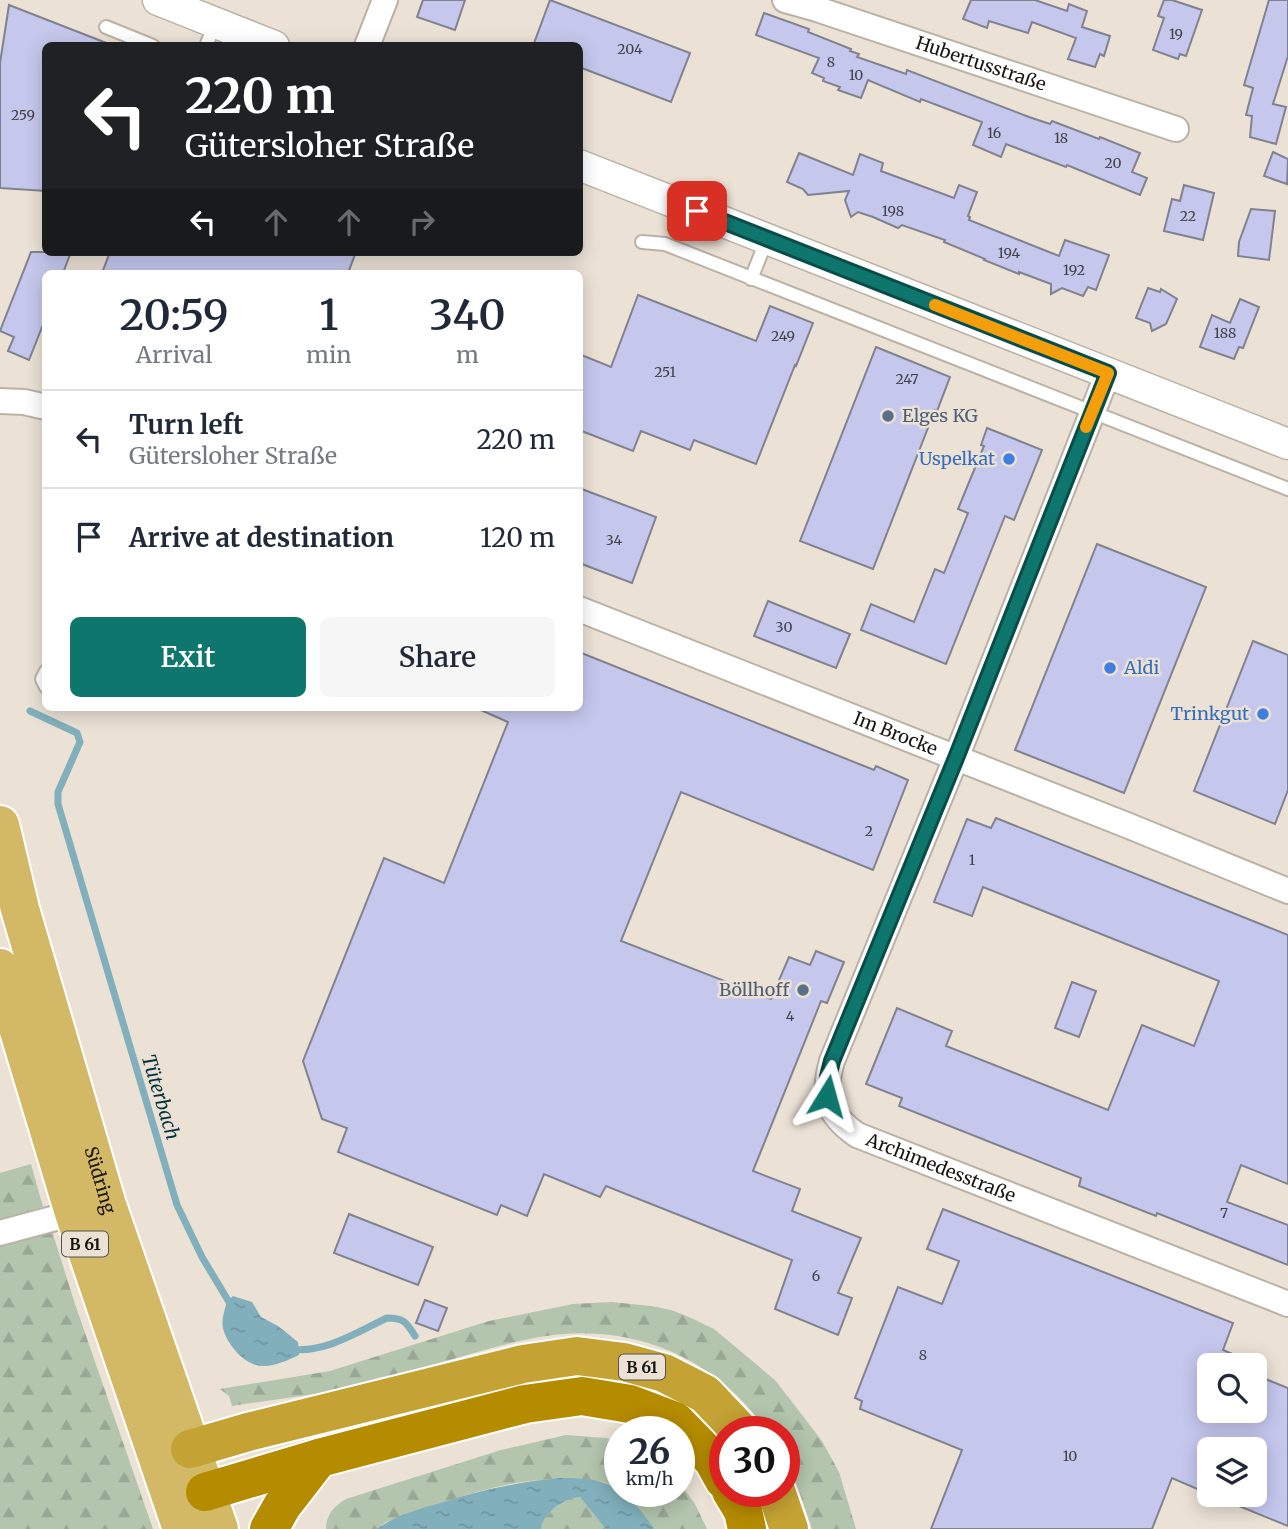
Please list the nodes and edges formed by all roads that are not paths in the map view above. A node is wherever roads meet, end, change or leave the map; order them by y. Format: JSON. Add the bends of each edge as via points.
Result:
{"nodes":[{"id":1,"x":158,"y":0,"type":"edge"},
{"id":2,"x":385,"y":0,"type":"edge"},
{"id":3,"x":785,"y":0,"type":"edge"},
{"id":4,"x":106,"y":27,"type":"dead end"},
{"id":5,"x":211,"y":34,"type":"edge"},
{"id":6,"x":143,"y":42,"type":"edge"},
{"id":7,"x":253,"y":42,"type":"edge"},
{"id":8,"x":369,"y":42,"type":"edge"},
{"id":9,"x":1176,"y":129,"type":"dead end"},
{"id":10,"x":583,"y":167,"type":"edge"},
{"id":11,"x":768,"y":239,"type":"junction"},
{"id":12,"x":642,"y":242,"type":"dead end"},
{"id":13,"x":751,"y":279,"type":"junction"},
{"id":14,"x":1108,"y":373,"type":"junction"},
{"id":15,"x":0,"y":401,"type":"edge"},
{"id":16,"x":42,"y":406,"type":"edge"},
{"id":17,"x":1092,"y":412,"type":"junction"},
{"id":18,"x":1288,"y":444,"type":"edge"},
{"id":19,"x":1288,"y":489,"type":"edge"},
{"id":20,"x":583,"y":611,"type":"edge"},
{"id":21,"x":956,"y":758,"type":"junction"},
{"id":22,"x":0,"y":825,"type":"edge"},
{"id":23,"x":1288,"y":891,"type":"edge"},
{"id":24,"x":0,"y":968,"type":"edge"},
{"id":25,"x":74,"y":1213,"type":"junction"},
{"id":26,"x":0,"y":1233,"type":"edge"},
{"id":27,"x":1288,"y":1304,"type":"edge"},
{"id":28,"x":725,"y":1416,"type":"edge"},
{"id":29,"x":190,"y":1449,"type":"junction"},
{"id":30,"x":709,"y":1456,"type":"edge"},
{"id":31,"x":319,"y":1458,"type":"junction"},
{"id":32,"x":165,"y":1482,"type":"junction"},
{"id":33,"x":205,"y":1492,"type":"junction"},
{"id":34,"x":741,"y":1507,"type":"edge"},
{"id":35,"x":781,"y":1507,"type":"edge"},
{"id":36,"x":182,"y":1529,"type":"edge"},
{"id":37,"x":219,"y":1529,"type":"edge"},
{"id":38,"x":269,"y":1529,"type":"edge"},
{"id":39,"x":747,"y":1529,"type":"edge"},
{"id":40,"x":789,"y":1529,"type":"edge"}],
"edges":[{"from":1,"to":5,"type":"street"},
{"from":2,"to":8,"type":"street"},
{"from":3,"to":9,"type":"street","name":"Hubertusstraße"},
{"from":4,"to":6,"type":"lane"},
{"from":5,"to":7,"type":"street"},
{"from":10,"to":11,"type":"street"},
{"from":11,"to":13,"type":"lane"},
{"from":11,"to":14,"type":"street"},
{"from":12,"to":13,"type":"lane","via":[[665,244]]},
{"from":13,"to":17,"type":"lane"},
{"from":14,"to":17,"type":"street","name":"Archimedesstraße"},
{"from":14,"to":18,"type":"street"},
{"from":15,"to":16,"type":"street"},
{"from":17,"to":19,"type":"lane"},
{"from":17,"to":21,"type":"street","name":"Archimedesstraße"},
{"from":20,"to":21,"type":"street","name":"Im Brocke"},
{"from":21,"to":23,"type":"street","name":"Im Brocke"},
{"from":21,"to":27,"type":"street","name":"Archimedesstraße","via":[[832,1061],[827,1096],[832,1110],[857,1135]]},
{"from":22,"to":29,"type":"main road","name":"Südring","number":"B 61","via":[[20,909],[107,1205]]},
{"from":24,"to":25,"type":"main road","name":"Südring","number":"B 61"},
{"from":25,"to":26,"type":"street"},
{"from":25,"to":32,"type":"main road","name":"Südring","number":"B 61"},
{"from":28,"to":29,"type":"highway","number":"B 61","via":[[705,1395],[664,1373],[577,1356],[523,1364]]},
{"from":29,"to":32,"type":"main road"},
{"from":29,"to":33,"type":"main road","name":"Südring"},
{"from":30,"to":31,"type":"highway","via":[[675,1421],[630,1404],[582,1396],[524,1404]]},
{"from":31,"to":33,"type":"highway"},
{"from":31,"to":38,"type":"highway"},
{"from":32,"to":33,"type":"main road"},
{"from":32,"to":36,"type":"main road","name":"Südring","number":"B 61"},
{"from":33,"to":37,"type":"main road","name":"Südring"},
{"from":34,"to":39,"type":"highway"},
{"from":35,"to":40,"type":"highway"}]}
